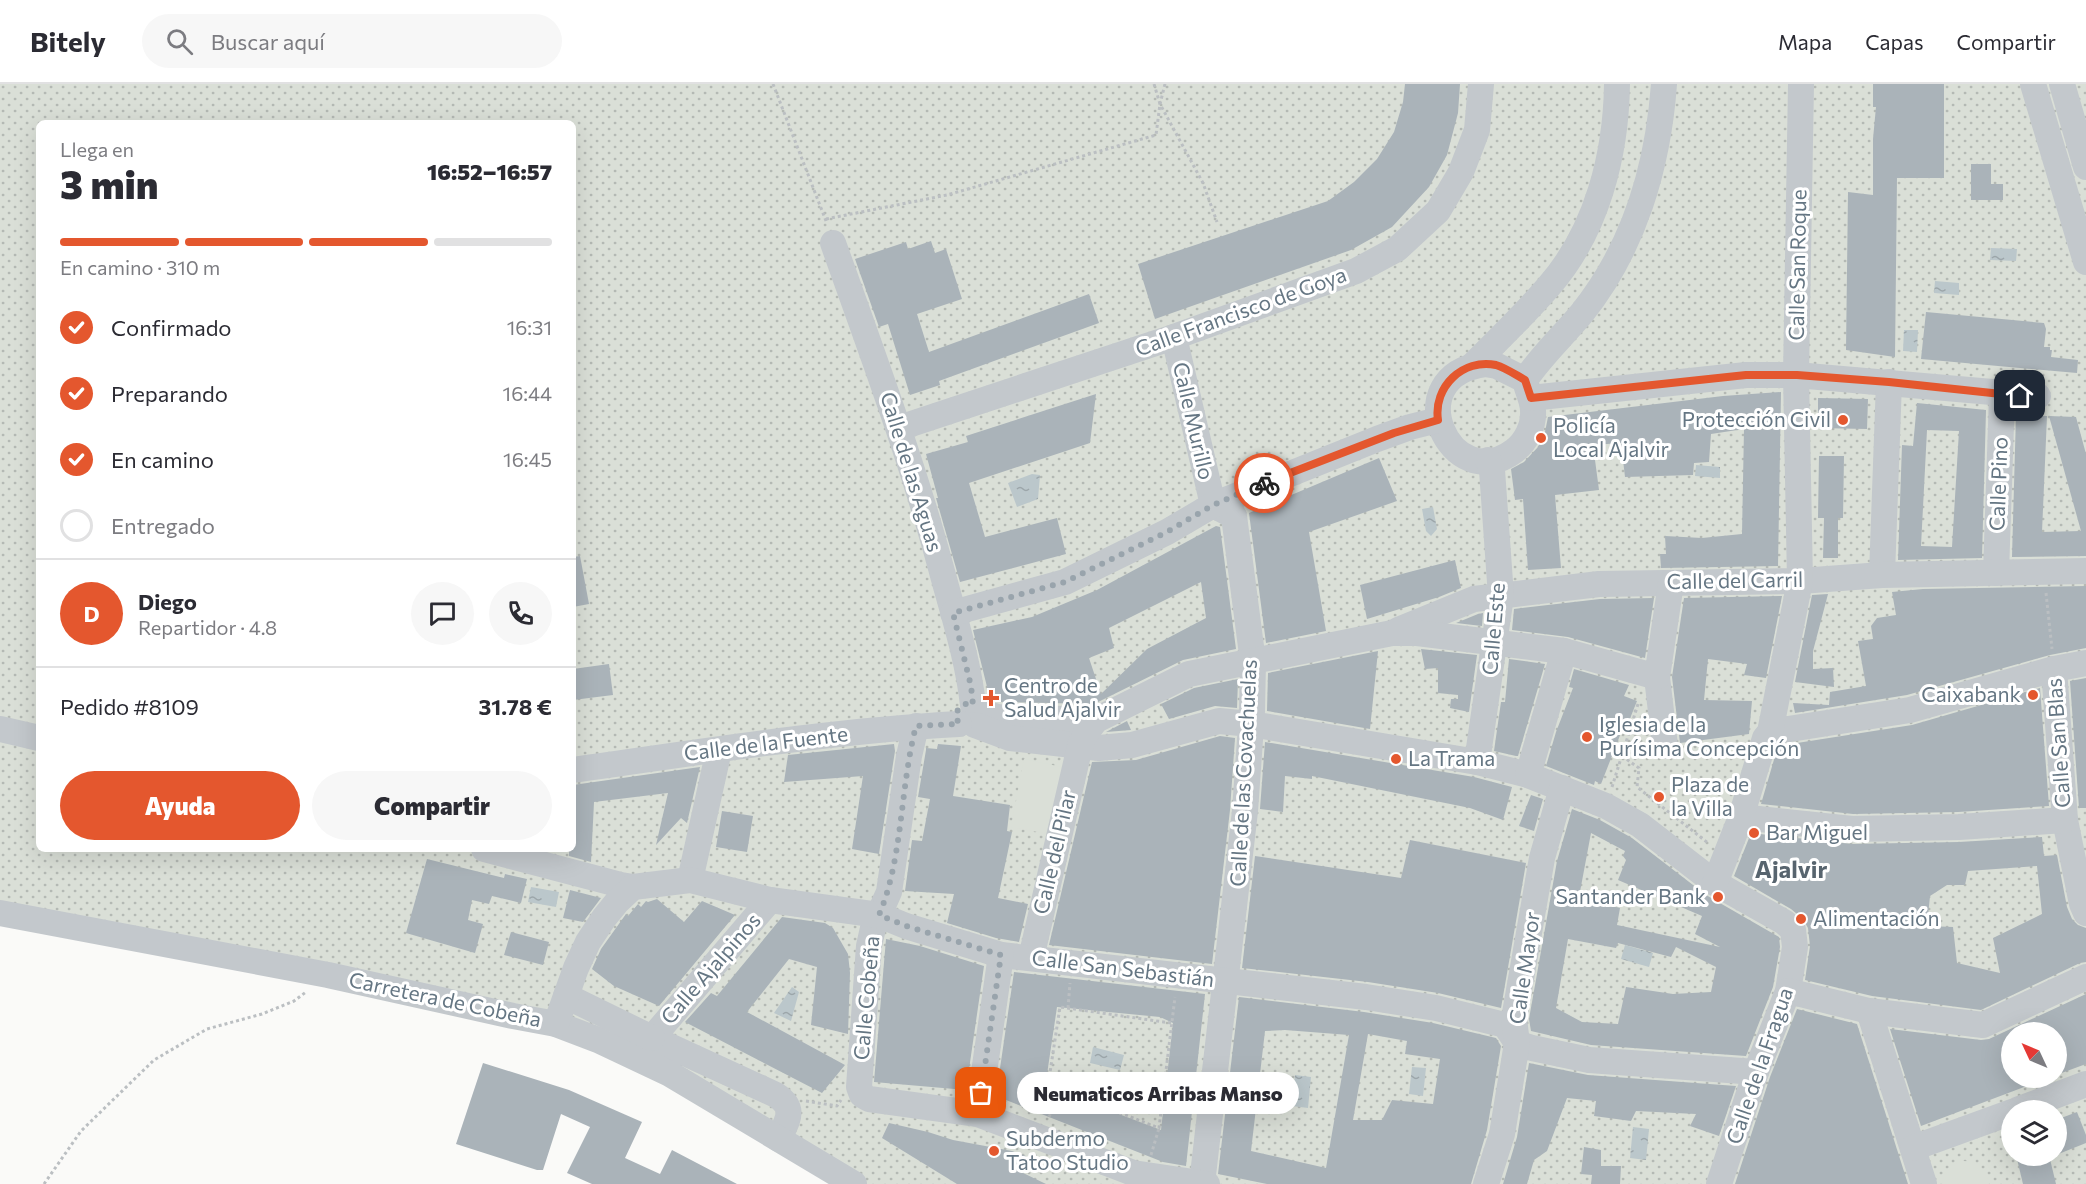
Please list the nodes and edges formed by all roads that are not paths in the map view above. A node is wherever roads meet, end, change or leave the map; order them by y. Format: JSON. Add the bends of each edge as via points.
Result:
{"nodes":[{"id":1,"x":1481,"y":84,"type":"edge"},
{"id":2,"x":1617,"y":84,"type":"edge"},
{"id":3,"x":1664,"y":84,"type":"edge"},
{"id":4,"x":1801,"y":84,"type":"edge"},
{"id":5,"x":2034,"y":84,"type":"edge"},
{"id":6,"x":2062,"y":84,"type":"edge"},
{"id":7,"x":2086,"y":167,"type":"edge"},
{"id":8,"x":830,"y":231,"type":"road end"},
{"id":9,"x":2086,"y":261,"type":"edge"},
{"id":10,"x":1174,"y":337,"type":"junction"},
{"id":11,"x":1472,"y":366,"type":"junction"},
{"id":12,"x":1797,"y":375,"type":"junction"},
{"id":13,"x":1889,"y":382,"type":"junction"},
{"id":14,"x":1528,"y":389,"type":"junction"},
{"id":15,"x":2002,"y":395,"type":"junction"},
{"id":16,"x":2038,"y":396,"type":"dead end"},
{"id":17,"x":1438,"y":420,"type":"junction"},
{"id":18,"x":899,"y":428,"type":"junction"},
{"id":19,"x":1488,"y":460,"type":"junction"},
{"id":20,"x":1213,"y":505,"type":"junction"},
{"id":21,"x":2086,"y":571,"type":"edge"},
{"id":22,"x":1996,"y":573,"type":"junction"},
{"id":23,"x":1882,"y":574,"type":"junction"},
{"id":24,"x":1800,"y":581,"type":"junction"},
{"id":25,"x":1671,"y":582,"type":"junction"},
{"id":26,"x":1501,"y":596,"type":"junction"},
{"id":27,"x":953,"y":613,"type":"junction"},
{"id":28,"x":1392,"y":633,"type":"junction"},
{"id":29,"x":1495,"y":644,"type":"junction"},
{"id":30,"x":1564,"y":651,"type":"junction"},
{"id":31,"x":1253,"y":662,"type":"junction"},
{"id":32,"x":2086,"y":663,"type":"edge"},
{"id":33,"x":2054,"y":669,"type":"junction"},
{"id":34,"x":1651,"y":676,"type":"junction"},
{"id":35,"x":971,"y":716,"type":"junction"},
{"id":36,"x":1096,"y":720,"type":"junction"},
{"id":37,"x":1251,"y":723,"type":"junction"},
{"id":38,"x":916,"y":726,"type":"junction"},
{"id":39,"x":0,"y":729,"type":"edge"},
{"id":40,"x":1770,"y":732,"type":"junction"},
{"id":41,"x":36,"y":737,"type":"edge"},
{"id":42,"x":1080,"y":746,"type":"junction"},
{"id":43,"x":1665,"y":746,"type":"dead end"},
{"id":44,"x":718,"y":750,"type":"junction"},
{"id":45,"x":1477,"y":762,"type":"junction"},
{"id":46,"x":576,"y":770,"type":"edge"},
{"id":47,"x":1528,"y":775,"type":"junction"},
{"id":48,"x":1562,"y":788,"type":"junction"},
{"id":49,"x":1741,"y":817,"type":"junction"},
{"id":50,"x":2065,"y":820,"type":"junction"},
{"id":51,"x":496,"y":852,"type":"edge"},
{"id":52,"x":690,"y":880,"type":"junction"},
{"id":53,"x":1715,"y":883,"type":"junction"},
{"id":54,"x":633,"y":887,"type":"junction"},
{"id":55,"x":770,"y":900,"type":"junction"},
{"id":56,"x":0,"y":913,"type":"edge"},
{"id":57,"x":2086,"y":913,"type":"edge"},
{"id":58,"x":879,"y":915,"type":"junction"},
{"id":59,"x":1001,"y":955,"type":"junction"},
{"id":60,"x":1031,"y":958,"type":"junction"},
{"id":61,"x":2086,"y":977,"type":"edge"},
{"id":62,"x":1227,"y":982,"type":"junction"},
{"id":63,"x":1788,"y":991,"type":"junction"},
{"id":64,"x":566,"y":996,"type":"junction"},
{"id":65,"x":1869,"y":1011,"type":"junction"},
{"id":66,"x":556,"y":1024,"type":"junction"},
{"id":67,"x":652,"y":1038,"type":"junction"},
{"id":68,"x":1517,"y":1043,"type":"junction"},
{"id":69,"x":1756,"y":1072,"type":"junction"},
{"id":70,"x":2086,"y":1084,"type":"edge"},
{"id":71,"x":2044,"y":1100,"type":"edge"},
{"id":72,"x":978,"y":1114,"type":"junction"},
{"id":73,"x":2001,"y":1116,"type":"edge"},
{"id":74,"x":780,"y":1139,"type":"junction"},
{"id":75,"x":1914,"y":1148,"type":"junction"},
{"id":76,"x":1144,"y":1171,"type":"edge"},
{"id":77,"x":854,"y":1184,"type":"edge"},
{"id":78,"x":1203,"y":1184,"type":"edge"},
{"id":79,"x":1486,"y":1184,"type":"edge"},
{"id":80,"x":1719,"y":1184,"type":"edge"},
{"id":81,"x":1924,"y":1184,"type":"edge"}],
"edges":[{"from":1,"to":10,"type":"street","name":"Calle Francisco de Goya","via":[[1477,130],[1461,172],[1438,211],[1397,249],[1356,271]]},
{"from":2,"to":11,"type":"street","via":[[1610,162],[1574,250],[1551,285]]},
{"from":3,"to":14,"type":"street","via":[[1651,171],[1635,223],[1582,313],[1539,360]]},
{"from":4,"to":12,"type":"street","name":"Calle San Roque"},
{"from":5,"to":9,"type":"street"},
{"from":6,"to":7,"type":"street"},
{"from":8,"to":18,"type":"street","name":"Calle de las Aguas"},
{"from":10,"to":18,"type":"street","name":"Calle Francisco de Goya"},
{"from":10,"to":20,"type":"street","name":"Calle Murillo"},
{"from":11,"to":14,"type":"street","via":[[1497,366]]},
{"from":11,"to":17,"type":"street","via":[[1451,378],[1444,388]]},
{"from":12,"to":13,"type":"street"},
{"from":12,"to":14,"type":"street"},
{"from":12,"to":24,"type":"street","name":"Calle San Roque"},
{"from":13,"to":15,"type":"street"},
{"from":13,"to":23,"type":"street"},
{"from":14,"to":19,"type":"street","via":[[1533,420],[1525,440],[1509,454]]},
{"from":15,"to":16,"type":"street"},
{"from":15,"to":22,"type":"street","name":"Calle Pino"},
{"from":17,"to":19,"type":"street","via":[[1442,434],[1456,451],[1466,457]]},
{"from":17,"to":20,"type":"street","via":[[1377,439]]},
{"from":18,"to":27,"type":"street","name":"Calle de las Aguas"},
{"from":19,"to":26,"type":"street","name":"Calle Este","via":[[1492,470]]},
{"from":20,"to":27,"type":"street","via":[[1065,582]]},
{"from":20,"to":31,"type":"street","name":"Calle de las Covachuelas","via":[[1234,516]]},
{"from":21,"to":22,"type":"street","name":"Calle del Carril"},
{"from":22,"to":23,"type":"street","name":"Calle del Carril"},
{"from":23,"to":24,"type":"street","name":"Calle del Carril"},
{"from":24,"to":25,"type":"street","name":"Calle del Carril"},
{"from":24,"to":40,"type":"street","name":"Calle San Roque"},
{"from":25,"to":26,"type":"street","name":"Calle del Carril"},
{"from":25,"to":34,"type":"street"},
{"from":26,"to":28,"type":"street","name":"Calle del Carril","via":[[1474,599]]},
{"from":26,"to":29,"type":"street","name":"Calle Este"},
{"from":27,"to":35,"type":"street","name":"Calle de las Aguas","via":[[971,686]]},
{"from":28,"to":29,"type":"street"},
{"from":28,"to":31,"type":"street"},
{"from":29,"to":30,"type":"street"},
{"from":29,"to":45,"type":"street","name":"Calle Este"},
{"from":30,"to":34,"type":"street"},
{"from":30,"to":47,"type":"street"},
{"from":31,"to":36,"type":"street","via":[[1189,674]]},
{"from":31,"to":37,"type":"street","name":"Calle de las Covachuelas"},
{"from":32,"to":33,"type":"street"},
{"from":33,"to":40,"type":"street","via":[[1910,710]]},
{"from":33,"to":50,"type":"street","name":"Calle San Blas"},
{"from":34,"to":43,"type":"street"},
{"from":35,"to":36,"type":"street","name":"Calle de la Fuente"},
{"from":35,"to":38,"type":"street","name":"Calle de la Fuente"},
{"from":35,"to":42,"type":"street","name":"Calle de la Fuente","via":[[1010,738]]},
{"from":36,"to":42,"type":"street","name":"Calle del Pilar"},
{"from":37,"to":42,"type":"street","name":"Calle de la Fuente","via":[[1219,721],[1132,745]]},
{"from":37,"to":45,"type":"street","name":"Calle de la Fuente"},
{"from":37,"to":62,"type":"street","name":"Calle de las Covachuelas"},
{"from":38,"to":44,"type":"street","name":"Calle de la Fuente"},
{"from":38,"to":58,"type":"street","name":"Calle Cobeña","via":[[889,892]]},
{"from":39,"to":41,"type":"street"},
{"from":40,"to":49,"type":"street"},
{"from":42,"to":60,"type":"street","name":"Calle del Pilar"},
{"from":44,"to":46,"type":"street","name":"Calle de la Fuente"},
{"from":44,"to":52,"type":"street"},
{"from":45,"to":47,"type":"street","name":"Calle de la Fuente"},
{"from":47,"to":48,"type":"street","name":"Calle de la Fuente"},
{"from":48,"to":53,"type":"street","via":[[1640,825]]},
{"from":48,"to":68,"type":"street","name":"Calle Mayor","via":[[1542,858],[1514,1019]]},
{"from":49,"to":50,"type":"street","via":[[1852,829]]},
{"from":49,"to":53,"type":"street"},
{"from":50,"to":57,"type":"street","name":"Calle San Blas"},
{"from":51,"to":54,"type":"street"},
{"from":52,"to":54,"type":"street","name":"Calle San Sebastián"},
{"from":52,"to":55,"type":"street","name":"Calle San Sebastián"},
{"from":53,"to":63,"type":"street","name":"Calle de la Fragua","via":[[1784,921],[1793,930],[1795,947]]},
{"from":54,"to":64,"type":"street","via":[[588,942]]},
{"from":55,"to":58,"type":"street","name":"Calle San Sebastián"},
{"from":55,"to":67,"type":"street","name":"Calle Ajalpinos"},
{"from":56,"to":66,"type":"street","name":"Carretera de Cobeña","via":[[328,975]]},
{"from":58,"to":59,"type":"street","name":"Calle San Sebastián"},
{"from":58,"to":72,"type":"street","name":"Calle Cobeña","via":[[869,946],[855,1099]]},
{"from":59,"to":60,"type":"street","name":"Calle San Sebastián"},
{"from":59,"to":72,"type":"street"},
{"from":60,"to":62,"type":"street","name":"Calle San Sebastián"},
{"from":61,"to":65,"type":"street","via":[[1983,1026]]},
{"from":62,"to":68,"type":"street","name":"Calle San Sebastián","via":[[1436,1008],[1505,1025]]},
{"from":62,"to":78,"type":"street","name":"Calle de las Covachuelas"},
{"from":63,"to":65,"type":"street"},
{"from":63,"to":69,"type":"street","name":"Calle de la Fragua"},
{"from":64,"to":66,"type":"street"},
{"from":64,"to":67,"type":"street","name":"Calle Ajalpinos"},
{"from":65,"to":75,"type":"street"},
{"from":66,"to":74,"type":"street","name":"Carretera de Cobeña","via":[[670,1074]]},
{"from":67,"to":74,"type":"street","name":"Calle Ajalpinos","via":[[787,1102],[790,1113]]},
{"from":68,"to":69,"type":"street","via":[[1589,1060]]},
{"from":68,"to":79,"type":"street","name":"Calle Mayor","via":[[1502,1134]]},
{"from":69,"to":80,"type":"street","name":"Calle de la Fragua"},
{"from":70,"to":71,"type":"street"},
{"from":72,"to":76,"type":"street"},
{"from":73,"to":75,"type":"street"},
{"from":74,"to":77,"type":"street","name":"Carretera de Cobeña"},
{"from":75,"to":81,"type":"street"},
{"from":76,"to":78,"type":"street"}]}
